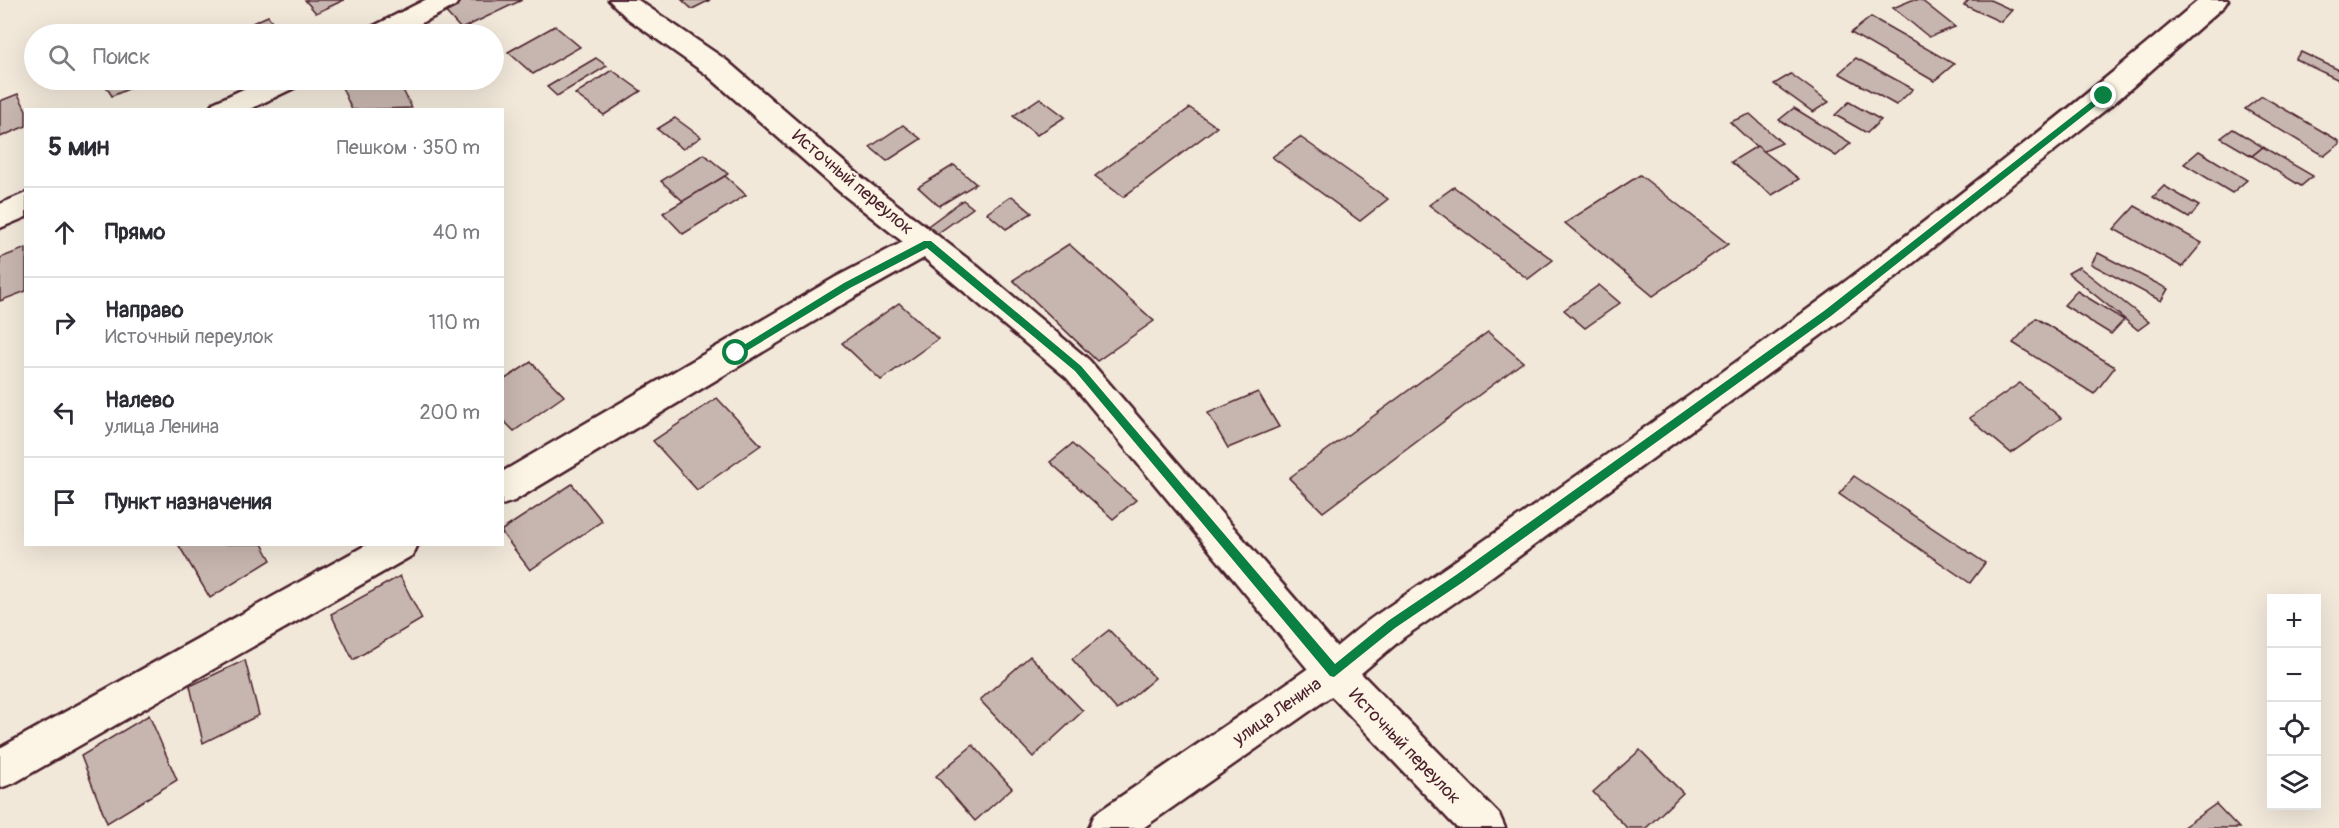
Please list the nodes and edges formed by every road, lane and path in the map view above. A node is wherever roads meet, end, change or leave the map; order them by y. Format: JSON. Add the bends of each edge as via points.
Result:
{"nodes":[{"id":1,"x":446,"y":0,"type":"edge"},
{"id":2,"x":622,"y":0,"type":"edge"},
{"id":3,"x":2215,"y":0,"type":"edge"},
{"id":4,"x":399,"y":24,"type":"edge"},
{"id":5,"x":265,"y":90,"type":"edge"},
{"id":6,"x":228,"y":108,"type":"edge"},
{"id":7,"x":24,"y":205,"type":"edge"},
{"id":8,"x":0,"y":217,"type":"edge"},
{"id":9,"x":927,"y":243,"type":"junction"},
{"id":10,"x":504,"y":489,"type":"edge"},
{"id":11,"x":397,"y":546,"type":"edge"},
{"id":12,"x":1334,"y":672,"type":"junction"},
{"id":13,"x":0,"y":769,"type":"edge"},
{"id":14,"x":1109,"y":828,"type":"edge"},
{"id":15,"x":1485,"y":828,"type":"edge"}],
"edges":[{"from":1,"to":4,"type":"street"},
{"from":2,"to":9,"type":"street","name":"Источный переулок","via":[[716,67],[850,183]]},
{"from":3,"to":12,"type":"street","name":"улица Ленина","via":[[2104,96],[1828,313],[1391,625]]},
{"from":5,"to":6,"type":"street"},
{"from":7,"to":8,"type":"street"},
{"from":9,"to":10,"type":"street","via":[[847,286]]},
{"from":9,"to":12,"type":"street","name":"Источный переулок","via":[[1078,369]]},
{"from":11,"to":13,"type":"street"},
{"from":12,"to":14,"type":"street","name":"улица Ленина"},
{"from":12,"to":15,"type":"street","name":"Источный переулок"}]}
